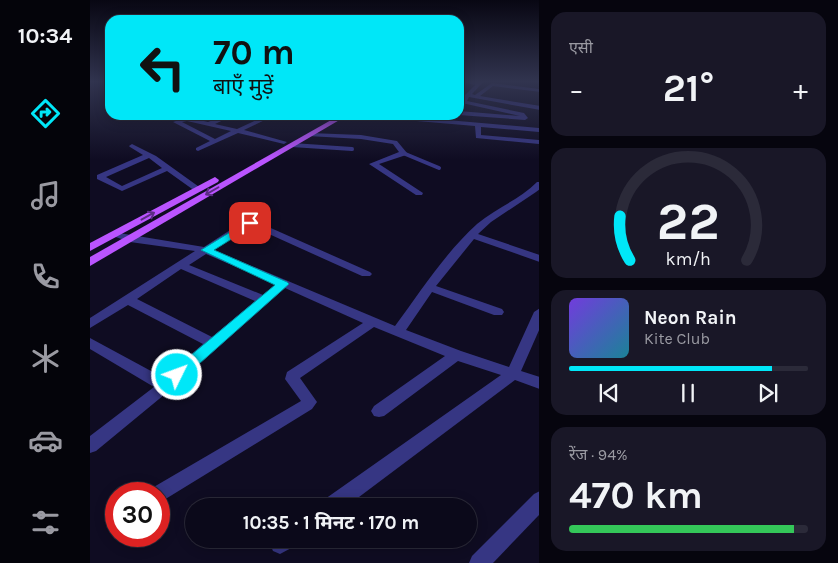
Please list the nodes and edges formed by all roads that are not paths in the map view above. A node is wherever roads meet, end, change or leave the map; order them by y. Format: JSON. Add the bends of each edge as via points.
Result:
{"nodes":[{"id":1,"x":488,"y":107,"type":"edge"},
{"id":2,"x":539,"y":108,"type":"edge"},
{"id":3,"x":464,"y":113,"type":"edge"},
{"id":4,"x":534,"y":113,"type":"dead end"},
{"id":5,"x":181,"y":120,"type":"edge"},
{"id":6,"x":189,"y":120,"type":"edge"},
{"id":7,"x":219,"y":120,"type":"edge"},
{"id":8,"x":261,"y":120,"type":"edge"},
{"id":9,"x":324,"y":120,"type":"edge"},
{"id":10,"x":336,"y":120,"type":"edge"},
{"id":11,"x":430,"y":120,"type":"edge"},
{"id":12,"x":194,"y":121,"type":"joint"},
{"id":13,"x":209,"y":124,"type":"junction"},
{"id":14,"x":478,"y":124,"type":"junction"},
{"id":15,"x":539,"y":130,"type":"edge"},
{"id":16,"x":238,"y":131,"type":"junction"},
{"id":17,"x":310,"y":135,"type":"junction"},
{"id":18,"x":216,"y":141,"type":"junction"},
{"id":19,"x":539,"y":142,"type":"edge"},
{"id":20,"x":288,"y":144,"type":"junction"},
{"id":21,"x":132,"y":146,"type":"dead end"},
{"id":22,"x":198,"y":149,"type":"dead end"},
{"id":23,"x":352,"y":149,"type":"dead end"},
{"id":24,"x":404,"y":153,"type":"junction"},
{"id":25,"x":148,"y":156,"type":"junction"},
{"id":26,"x":168,"y":168,"type":"junction"},
{"id":27,"x":440,"y":168,"type":"dead end"},
{"id":28,"x":539,"y":184,"type":"edge"},
{"id":29,"x":198,"y":189,"type":"junction"},
{"id":30,"x":420,"y":193,"type":"dead end"},
{"id":31,"x":116,"y":234,"type":"junction"},
{"id":32,"x":472,"y":236,"type":"junction"},
{"id":33,"x":130,"y":239,"type":"junction"},
{"id":34,"x":90,"y":248,"type":"edge"},
{"id":35,"x":539,"y":248,"type":"edge"},
{"id":36,"x":205,"y":250,"type":"junction"},
{"id":37,"x":536,"y":258,"type":"edge"},
{"id":38,"x":90,"y":262,"type":"edge"},
{"id":39,"x":180,"y":266,"type":"junction"},
{"id":40,"x":366,"y":274,"type":"dead end"},
{"id":41,"x":283,"y":284,"type":"junction"},
{"id":42,"x":429,"y":287,"type":"junction"},
{"id":43,"x":127,"y":299,"type":"junction"},
{"id":44,"x":264,"y":300,"type":"junction"},
{"id":45,"x":498,"y":312,"type":"dead end"},
{"id":46,"x":539,"y":312,"type":"edge"},
{"id":47,"x":372,"y":322,"type":"junction"},
{"id":48,"x":90,"y":324,"type":"edge"},
{"id":49,"x":398,"y":331,"type":"junction"},
{"id":50,"x":213,"y":343,"type":"junction"},
{"id":51,"x":90,"y":344,"type":"edge"},
{"id":52,"x":456,"y":355,"type":"junction"},
{"id":53,"x":512,"y":375,"type":"junction"},
{"id":54,"x":539,"y":383,"type":"edge"},
{"id":55,"x":166,"y":386,"type":"junction"},
{"id":56,"x":379,"y":411,"type":"dead end"},
{"id":57,"x":90,"y":446,"type":"edge"},
{"id":58,"x":170,"y":487,"type":"edge"},
{"id":59,"x":343,"y":498,"type":"edge"},
{"id":60,"x":539,"y":500,"type":"edge"},
{"id":61,"x":479,"y":563,"type":"edge"}],
"edges":[{"from":1,"to":3,"type":"street","via":[[522,114],[525,118]]},
{"from":2,"to":4,"type":"street"},
{"from":5,"to":18,"type":"street","via":[[176,122]]},
{"from":6,"to":12,"type":"street"},
{"from":7,"to":13,"type":"street"},
{"from":8,"to":16,"type":"street"},
{"from":9,"to":20,"type":"main road"},
{"from":10,"to":17,"type":"main road"},
{"from":11,"to":14,"type":"street"},
{"from":12,"to":13,"type":"street"},
{"from":13,"to":16,"type":"street"},
{"from":14,"to":15,"type":"street"},
{"from":14,"to":19,"type":"street","via":[[478,137]]},
{"from":16,"to":18,"type":"street"},
{"from":16,"to":20,"type":"street"},
{"from":17,"to":20,"type":"main road"},
{"from":17,"to":24,"type":"street","via":[[392,141]]},
{"from":18,"to":22,"type":"street"},
{"from":20,"to":23,"type":"lane"},
{"from":20,"to":29,"type":"main road"},
{"from":20,"to":33,"type":"main road","one_way":true},
{"from":21,"to":25,"type":"street"},
{"from":24,"to":27,"type":"lane"},
{"from":24,"to":30,"type":"street","via":[[373,164]]},
{"from":25,"to":26,"type":"street"},
{"from":25,"to":26,"type":"street","via":[[100,177],[124,189]]},
{"from":26,"to":29,"type":"street"},
{"from":28,"to":32,"type":"street","via":[[531,194],[486,222]]},
{"from":31,"to":29,"type":"main road","one_way":true},
{"from":31,"to":33,"type":"street"},
{"from":31,"to":34,"type":"main road"},
{"from":32,"to":37,"type":"street"},
{"from":32,"to":42,"type":"street","via":[[451,256]]},
{"from":33,"to":36,"type":"street"},
{"from":33,"to":38,"type":"main road"},
{"from":35,"to":37,"type":"street"},
{"from":36,"to":39,"type":"street"},
{"from":36,"to":40,"type":"street","via":[[252,223]]},
{"from":36,"to":41,"type":"street"},
{"from":39,"to":43,"type":"street"},
{"from":39,"to":44,"type":"street"},
{"from":41,"to":44,"type":"street"},
{"from":41,"to":47,"type":"street"},
{"from":42,"to":45,"type":"street"},
{"from":42,"to":49,"type":"street"},
{"from":43,"to":48,"type":"street"},
{"from":43,"to":50,"type":"street"},
{"from":44,"to":50,"type":"street"},
{"from":46,"to":53,"type":"street"},
{"from":47,"to":49,"type":"street"},
{"from":47,"to":58,"type":"street","via":[[292,376],[307,398],[307,404]]},
{"from":49,"to":52,"type":"street"},
{"from":50,"to":55,"type":"street"},
{"from":51,"to":55,"type":"street"},
{"from":52,"to":53,"type":"street"},
{"from":52,"to":56,"type":"street"},
{"from":53,"to":54,"type":"street"},
{"from":53,"to":59,"type":"street"},
{"from":55,"to":57,"type":"street"},
{"from":60,"to":61,"type":"street"}]}
